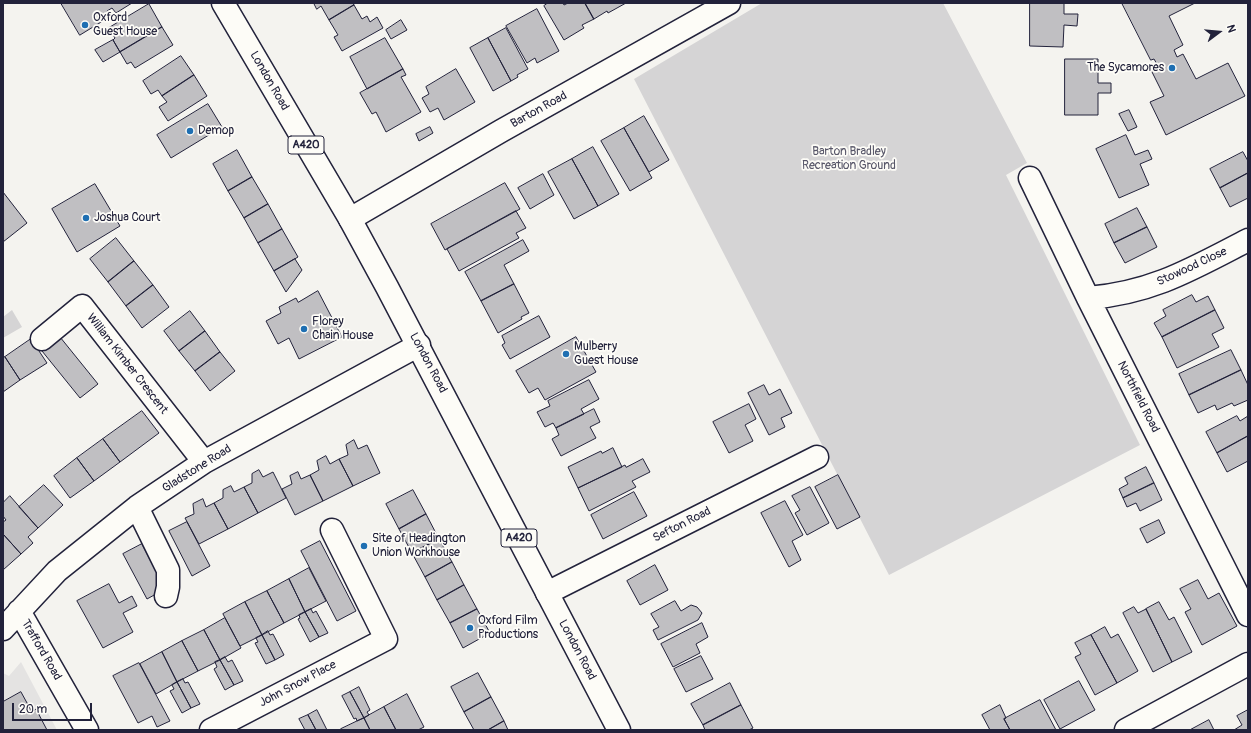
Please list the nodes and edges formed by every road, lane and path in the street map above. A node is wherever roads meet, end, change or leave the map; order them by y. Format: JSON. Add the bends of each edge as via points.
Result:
{"nodes":[{"id":1,"x":223,"y":3,"type":"edge"},
{"id":2,"x":729,"y":3,"type":"edge"},
{"id":3,"x":1030,"y":178,"type":"dead end"},
{"id":4,"x":350,"y":219,"type":"junction"},
{"id":5,"x":1248,"y":240,"type":"edge"},
{"id":6,"x":1088,"y":298,"type":"junction"},
{"id":7,"x":42,"y":339,"type":"dead end"},
{"id":8,"x":419,"y":345,"type":"junction"},
{"id":9,"x":817,"y":456,"type":"dead end"},
{"id":10,"x":204,"y":462,"type":"junction"},
{"id":11,"x":137,"y":507,"type":"junction"},
{"id":12,"x":332,"y":530,"type":"dead end"},
{"id":13,"x":547,"y":592,"type":"junction"},
{"id":14,"x":166,"y":596,"type":"dead end"},
{"id":15,"x":19,"y":611,"type":"junction"},
{"id":16,"x":1248,"y":615,"type":"edge"},
{"id":17,"x":3,"y":629,"type":"edge"},
{"id":18,"x":1248,"y":664,"type":"edge"},
{"id":19,"x":88,"y":730,"type":"edge"},
{"id":20,"x":211,"y":730,"type":"edge"},
{"id":21,"x":619,"y":730,"type":"edge"},
{"id":22,"x":1126,"y":730,"type":"edge"}],
"edges":[{"from":1,"to":4,"type":"street","name":"London Road","number":"A420"},
{"from":2,"to":4,"type":"street","name":"Barton Road"},
{"from":3,"to":6,"type":"street","name":"Northfield Road"},
{"from":4,"to":8,"type":"street","name":"London Road","number":"A420"},
{"from":5,"to":6,"type":"street","name":"Stowood Close","via":[[1176,277],[1116,296]]},
{"from":6,"to":16,"type":"street","name":"Northfield Road"},
{"from":7,"to":10,"type":"street","name":"William Kimber Crescent","via":[[82,306]]},
{"from":8,"to":10,"type":"street","name":"Gladstone Road"},
{"from":8,"to":13,"type":"street","name":"London Road","number":"A420"},
{"from":9,"to":13,"type":"street","name":"Sefton Road"},
{"from":10,"to":11,"type":"street","name":"Gladstone Road"},
{"from":11,"to":14,"type":"street","via":[[168,570]]},
{"from":11,"to":15,"type":"street","name":"Gladstone Road","via":[[57,571]]},
{"from":12,"to":20,"type":"street","name":"John Snow Place","via":[[386,639]]},
{"from":13,"to":21,"type":"street","name":"London Road","number":"A420"},
{"from":15,"to":17,"type":"street","name":"Gladstone Road"},
{"from":15,"to":19,"type":"street","name":"Trafford Road"},
{"from":18,"to":22,"type":"street"}]}
